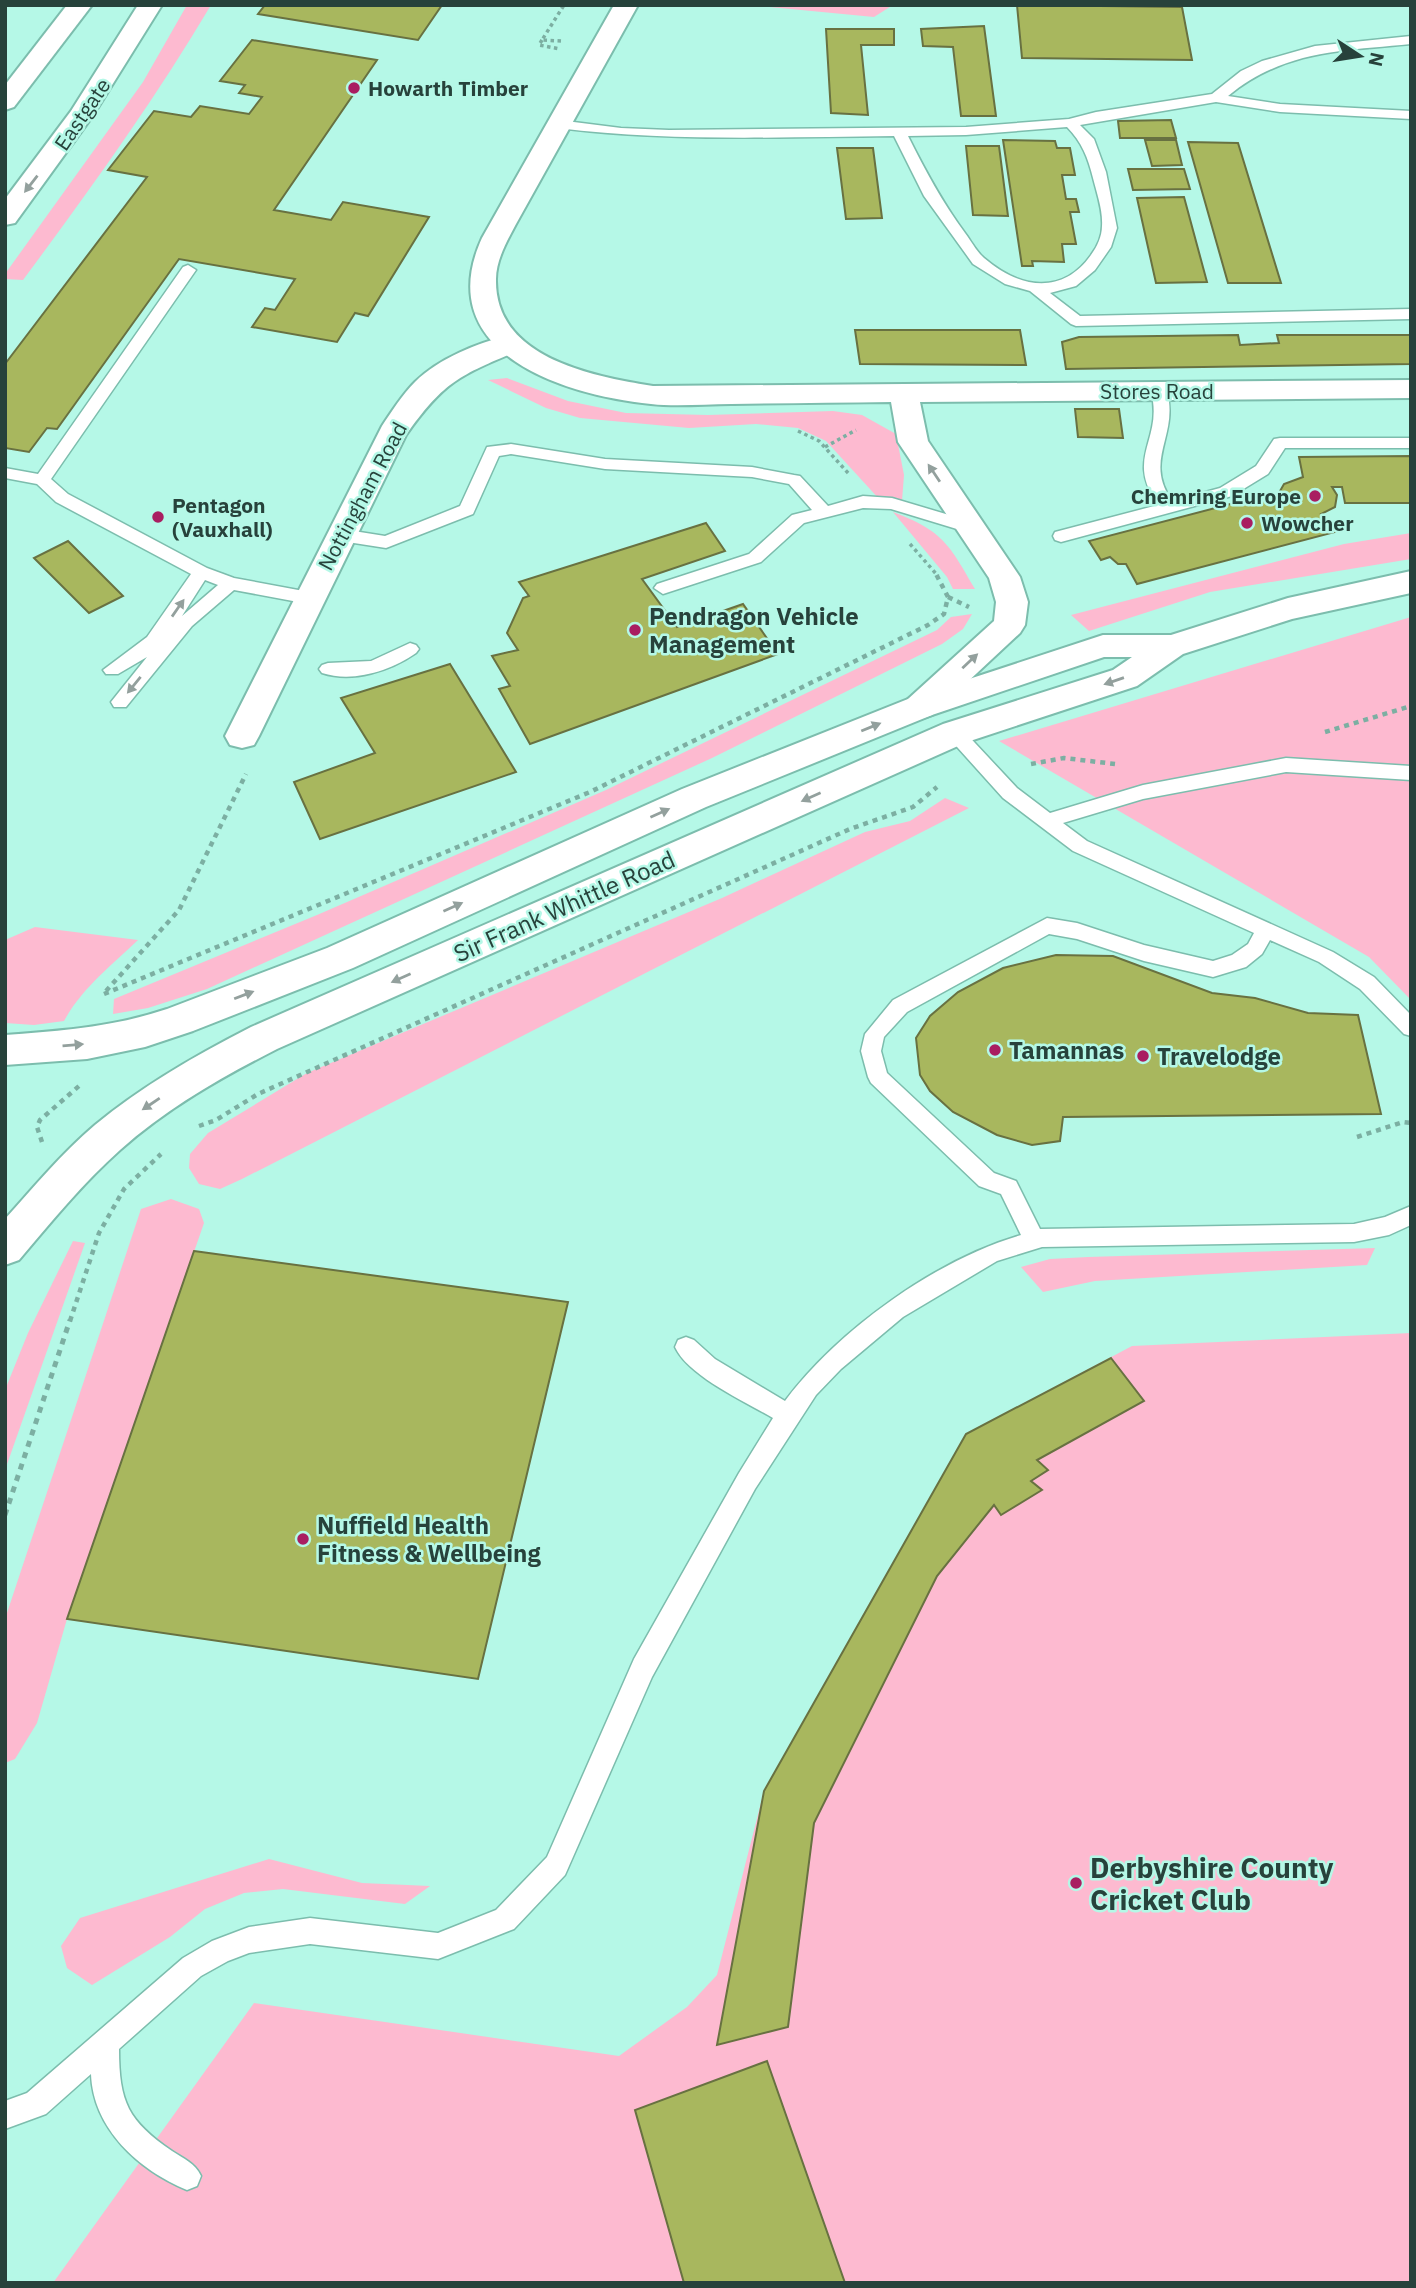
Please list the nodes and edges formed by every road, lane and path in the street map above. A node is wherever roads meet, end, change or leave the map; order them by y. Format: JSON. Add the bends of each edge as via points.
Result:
{"nodes":[{"id":1,"x":49,"y":5,"type":"edge"},
{"id":2,"x":80,"y":5,"type":"edge"},
{"id":3,"x":150,"y":5,"type":"edge"},
{"id":4,"x":564,"y":5,"type":"edge"},
{"id":5,"x":626,"y":5,"type":"edge"},
{"id":6,"x":566,"y":33,"type":"dead end"},
{"id":7,"x":542,"y":40,"type":"junction"},
{"id":8,"x":1411,"y":40,"type":"edge"},
{"id":9,"x":560,"y":49,"type":"dead end"},
{"id":10,"x":30,"y":67,"type":"junction"},
{"id":11,"x":1216,"y":98,"type":"junction"},
{"id":12,"x":5,"y":102,"type":"edge"},
{"id":13,"x":1411,"y":116,"type":"edge"},
{"id":14,"x":1070,"y":123,"type":"junction"},
{"id":15,"x":558,"y":124,"type":"junction"},
{"id":16,"x":900,"y":132,"type":"junction"},
{"id":17,"x":5,"y":217,"type":"edge"},
{"id":18,"x":188,"y":270,"type":"dead end"},
{"id":19,"x":1035,"y":288,"type":"junction"},
{"id":20,"x":1411,"y":314,"type":"edge"},
{"id":21,"x":510,"y":344,"type":"junction"},
{"id":22,"x":1411,"y":389,"type":"edge"},
{"id":23,"x":904,"y":391,"type":"junction"},
{"id":24,"x":1159,"y":391,"type":"junction"},
{"id":25,"x":1411,"y":443,"type":"edge"},
{"id":26,"x":825,"y":447,"type":"dead end"},
{"id":27,"x":5,"y":473,"type":"edge"},
{"id":28,"x":42,"y":480,"type":"junction"},
{"id":29,"x":874,"y":502,"type":"junction"},
{"id":30,"x":1168,"y":507,"type":"junction"},
{"id":31,"x":823,"y":511,"type":"junction"},
{"id":32,"x":970,"y":527,"type":"junction"},
{"id":33,"x":341,"y":535,"type":"junction"},
{"id":34,"x":1061,"y":536,"type":"dead end"},
{"id":35,"x":201,"y":572,"type":"junction"},
{"id":36,"x":1411,"y":582,"type":"edge"},
{"id":37,"x":231,"y":583,"type":"junction"},
{"id":38,"x":663,"y":588,"type":"dead end"},
{"id":39,"x":309,"y":598,"type":"junction"},
{"id":40,"x":1172,"y":646,"type":"junction"},
{"id":41,"x":410,"y":649,"type":"dead end"},
{"id":42,"x":328,"y":669,"type":"dead end"},
{"id":43,"x":112,"y":670,"type":"dead end"},
{"id":44,"x":120,"y":702,"type":"dead end"},
{"id":45,"x":920,"y":707,"type":"junction"},
{"id":46,"x":955,"y":733,"type":"junction"},
{"id":47,"x":242,"y":736,"type":"joint"},
{"id":48,"x":985,"y":768,"type":"junction"},
{"id":49,"x":1411,"y":773,"type":"edge"},
{"id":50,"x":1047,"y":821,"type":"junction"},
{"id":51,"x":1266,"y":930,"type":"junction"},
{"id":52,"x":104,"y":994,"type":"junction"},
{"id":53,"x":1411,"y":1028,"type":"edge"},
{"id":54,"x":87,"y":1044,"type":"junction"},
{"id":55,"x":5,"y":1049,"type":"edge"},
{"id":56,"x":1411,"y":1123,"type":"edge"},
{"id":57,"x":187,"y":1130,"type":"dead end"},
{"id":58,"x":1357,"y":1137,"type":"dead end"},
{"id":59,"x":170,"y":1146,"type":"dead end"},
{"id":60,"x":79,"y":1167,"type":"junction"},
{"id":61,"x":124,"y":1189,"type":"junction"},
{"id":62,"x":1411,"y":1216,"type":"edge"},
{"id":63,"x":1034,"y":1239,"type":"junction"},
{"id":64,"x":5,"y":1248,"type":"edge"},
{"id":65,"x":686,"y":1347,"type":"dead end"},
{"id":66,"x":788,"y":1415,"type":"junction"},
{"id":67,"x":5,"y":1515,"type":"edge"},
{"id":68,"x":105,"y":2043,"type":"junction"},
{"id":69,"x":5,"y":2115,"type":"edge"},
{"id":70,"x":187,"y":2176,"type":"dead end"}],
"edges":[{"from":1,"to":10,"type":"main road"},
{"from":2,"to":10,"type":"main road"},
{"from":3,"to":17,"type":"main road","name":"Eastgate","one_way":true,"via":[[64,141]]},
{"from":4,"to":7,"type":"path"},
{"from":5,"to":15,"type":"main road"},
{"from":6,"to":7,"type":"path","via":[[560,42]]},
{"from":7,"to":9,"type":"path","via":[[540,45]]},
{"from":8,"to":11,"type":"lane","via":[[1315,50],[1267,64]]},
{"from":10,"to":12,"type":"main road"},
{"from":11,"to":13,"type":"lane","via":[[1280,108]]},
{"from":11,"to":14,"type":"lane"},
{"from":14,"to":16,"type":"lane"},
{"from":14,"to":19,"type":"lane","via":[[1087,139],[1110,228],[1090,267],[1071,283]]},
{"from":15,"to":16,"type":"lane","via":[[669,134]]},
{"from":15,"to":21,"type":"main road","via":[[502,229],[482,278],[484,303],[492,322]]},
{"from":16,"to":19,"type":"lane","via":[[931,196],[978,261],[1010,281]]},
{"from":18,"to":28,"type":"lane"},
{"from":19,"to":20,"type":"lane","via":[[1076,321]]},
{"from":21,"to":23,"type":"main road","name":"Stores Road","via":[[547,368],[582,382],[653,395]]},
{"from":21,"to":33,"type":"main road","name":"Nottingham Road","via":[[460,365],[428,386],[411,405]]},
{"from":22,"to":24,"type":"main road","name":"Stores Road"},
{"from":23,"to":24,"type":"main road","name":"Stores Road"},
{"from":32,"to":23,"type":"main road","one_way":true,"via":[[913,442]]},
{"from":24,"to":30,"type":"lane","via":[[1164,417],[1149,460],[1153,488]]},
{"from":25,"to":30,"type":"lane","via":[[1280,443],[1262,470],[1226,492]]},
{"from":26,"to":29,"type":"path"},
{"from":27,"to":28,"type":"lane"},
{"from":28,"to":35,"type":"lane","via":[[62,498]]},
{"from":29,"to":31,"type":"lane"},
{"from":29,"to":32,"type":"lane"},
{"from":29,"to":52,"type":"path","via":[[938,576],[948,597],[944,614],[928,625],[590,792]]},
{"from":30,"to":34,"type":"lane"},
{"from":31,"to":33,"type":"lane","via":[[794,480],[752,471],[605,464],[511,449],[493,451],[467,510],[386,542]]},
{"from":31,"to":38,"type":"lane","via":[[798,519],[755,558]]},
{"from":45,"to":32,"type":"main road","one_way":true,"via":[[1009,625],[1012,602],[1004,577]]},
{"from":33,"to":39,"type":"main road","name":"Nottingham Road"},
{"from":35,"to":37,"type":"lane"},
{"from":43,"to":35,"type":"lane","one_way":true,"via":[[149,648]]},
{"from":36,"to":40,"type":"main road","name":"Sir Frank Whittle Road","via":[[1288,610]]},
{"from":37,"to":39,"type":"lane"},
{"from":37,"to":44,"type":"lane","one_way":true,"via":[[186,622]]},
{"from":39,"to":47,"type":"main road","name":"Nottingham Road"},
{"from":40,"to":45,"type":"main road","name":"Sir Frank Whittle Road","via":[[1103,646]]},
{"from":40,"to":46,"type":"main road","name":"Sir Frank Whittle Road","one_way":true,"via":[[1125,678]]},
{"from":41,"to":42,"type":"lane","via":[[396,659],[358,671]]},
{"from":54,"to":45,"type":"main road","name":"Sir Frank Whittle Road","one_way":true,"via":[[145,1032],[340,958],[694,798]]},
{"from":46,"to":48,"type":"lane"},
{"from":46,"to":60,"type":"main road","name":"Sir Frank Whittle Road","one_way":true,"via":[[264,1038],[208,1066],[144,1108]]},
{"from":47,"to":52,"type":"path","via":[[256,754],[179,910]]},
{"from":48,"to":50,"type":"lane"},
{"from":48,"to":57,"type":"path","via":[[951,776],[913,807],[850,829]]},
{"from":49,"to":50,"type":"lane","via":[[1286,765],[1143,792]]},
{"from":50,"to":51,"type":"lane","via":[[1080,846]]},
{"from":51,"to":53,"type":"lane","via":[[1351,972]]},
{"from":51,"to":63,"type":"lane","via":[[1255,949],[1239,961],[1213,969],[1047,926],[900,1006],[875,1034],[871,1051],[878,1077],[987,1180],[1008,1186]]},
{"from":52,"to":54,"type":"path"},
{"from":55,"to":54,"type":"main road","name":"Sir Frank Whittle Road","one_way":true},
{"from":54,"to":60,"type":"path","via":[[89,1077],[47,1112],[37,1127],[42,1143]]},
{"from":56,"to":58,"type":"path"},
{"from":59,"to":61,"type":"path"},
{"from":60,"to":61,"type":"path"},
{"from":60,"to":64,"type":"main road","name":"Sir Frank Whittle Road"},
{"from":61,"to":67,"type":"path","via":[[99,1233]]},
{"from":62,"to":63,"type":"lane","via":[[1390,1226],[1354,1233]]},
{"from":63,"to":66,"type":"lane","via":[[991,1253],[895,1310],[833,1362]]},
{"from":65,"to":66,"type":"lane","via":[[707,1366]]},
{"from":66,"to":68,"type":"lane","via":[[643,1668],[556,1866],[505,1920],[438,1946],[310,1931],[249,1940],[192,1967]]},
{"from":68,"to":69,"type":"lane","via":[[36,2104]]},
{"from":68,"to":70,"type":"lane","via":[[106,2092],[117,2120],[166,2165]]}]}
